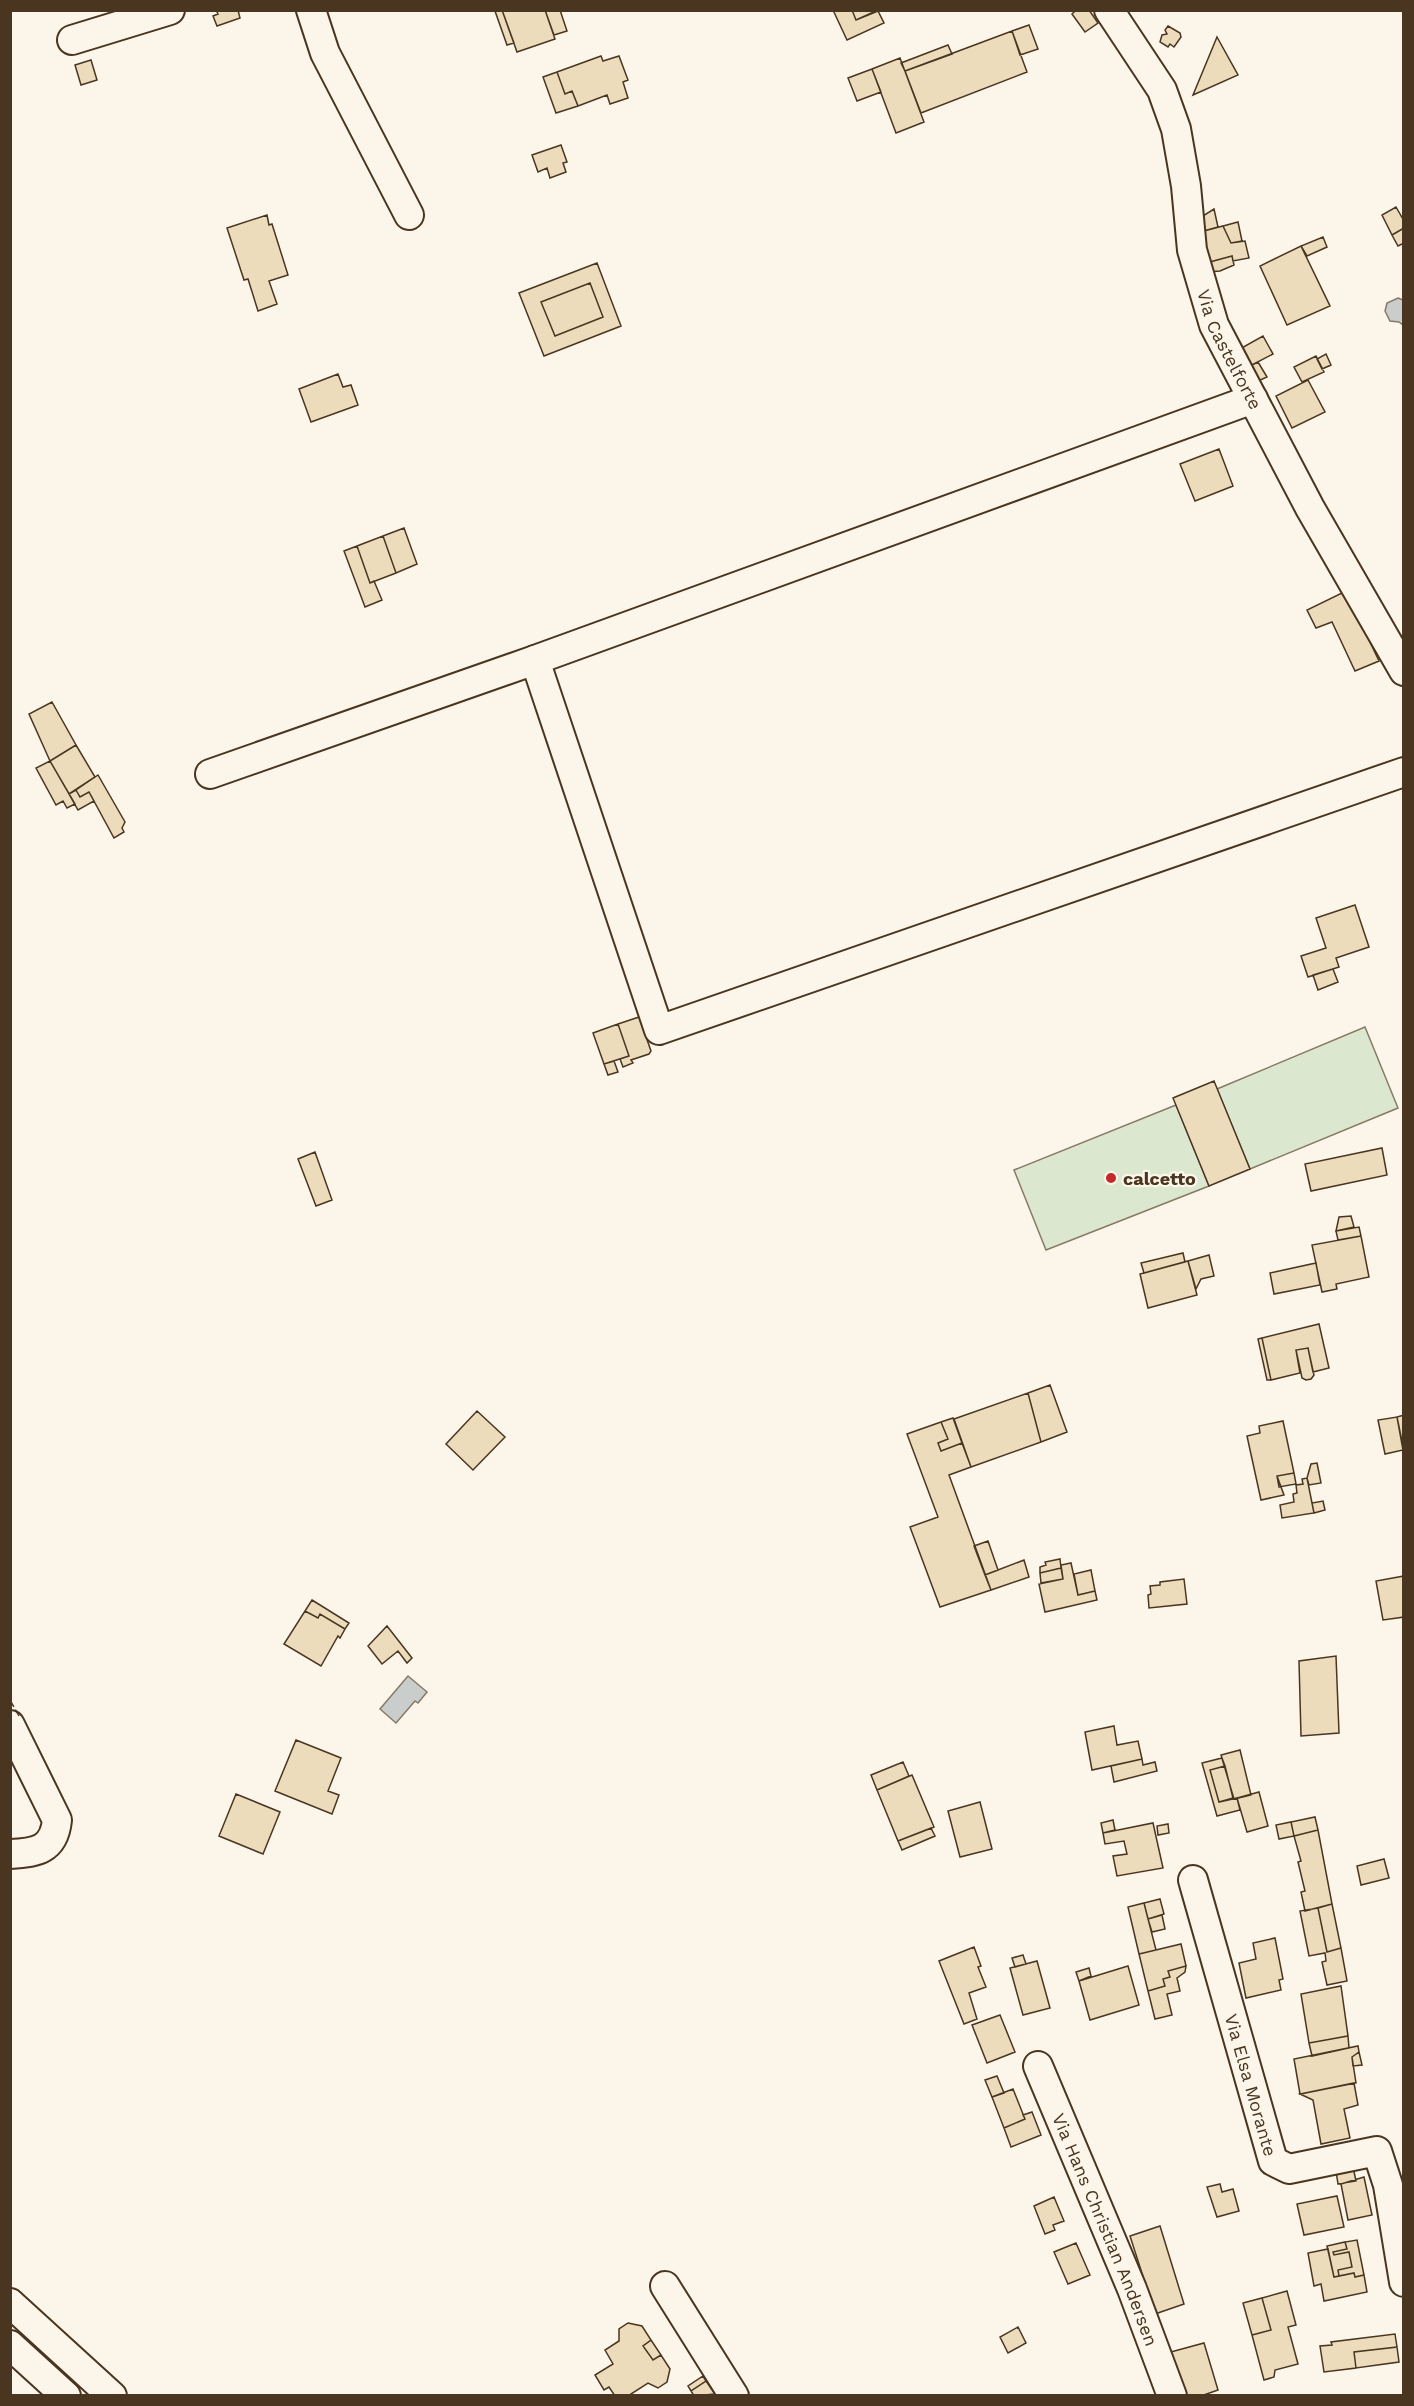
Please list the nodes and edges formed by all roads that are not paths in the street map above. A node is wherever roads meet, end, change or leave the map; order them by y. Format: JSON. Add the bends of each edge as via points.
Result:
{"nodes":[{"id":1,"x":170,"y":10,"type":"edge"},
{"id":2,"x":311,"y":10,"type":"edge"},
{"id":3,"x":1109,"y":10,"type":"edge"},
{"id":4,"x":72,"y":40,"type":"dead end"},
{"id":5,"x":409,"y":215,"type":"dead end"},
{"id":6,"x":1253,"y":399,"type":"junction"},
{"id":7,"x":535,"y":660,"type":"junction"},
{"id":8,"x":1404,"y":671,"type":"edge"},
{"id":9,"x":1404,"y":772,"type":"edge"},
{"id":10,"x":210,"y":774,"type":"dead end"},
{"id":11,"x":10,"y":1725,"type":"edge"},
{"id":12,"x":10,"y":1854,"type":"edge"},
{"id":13,"x":1193,"y":1880,"type":"dead end"},
{"id":14,"x":1038,"y":2066,"type":"dead end"},
{"id":15,"x":1404,"y":2282,"type":"edge"},
{"id":16,"x":665,"y":2286,"type":"dead end"},
{"id":17,"x":10,"y":2303,"type":"edge"},
{"id":18,"x":10,"y":2345,"type":"edge"},
{"id":19,"x":66,"y":2396,"type":"edge"},
{"id":20,"x":112,"y":2396,"type":"edge"},
{"id":21,"x":734,"y":2396,"type":"edge"},
{"id":22,"x":1172,"y":2396,"type":"edge"}],
"edges":[{"from":1,"to":4,"type":"street"},
{"from":2,"to":5,"type":"street","via":[[325,53]]},
{"from":3,"to":6,"type":"street","name":"Via Castelforte","via":[[1162,90],[1176,129],[1192,250],[1214,325]]},
{"from":6,"to":7,"type":"street"},
{"from":6,"to":8,"type":"street","name":"Via Castelforte","via":[[1310,508]]},
{"from":7,"to":9,"type":"street","via":[[659,1030]]},
{"from":7,"to":10,"type":"street"},
{"from":11,"to":12,"type":"street","via":[[57,1820],[52,1838],[45,1846],[37,1851]]},
{"from":13,"to":15,"type":"street","name":"Via Elsa Morante","via":[[1273,2161],[1289,2169],[1377,2151],[1388,2185]]},
{"from":14,"to":22,"type":"street","name":"Via Hans Christian Andersen","via":[[1132,2289]]},
{"from":16,"to":21,"type":"street"},
{"from":17,"to":20,"type":"street"},
{"from":18,"to":19,"type":"street"}]}
